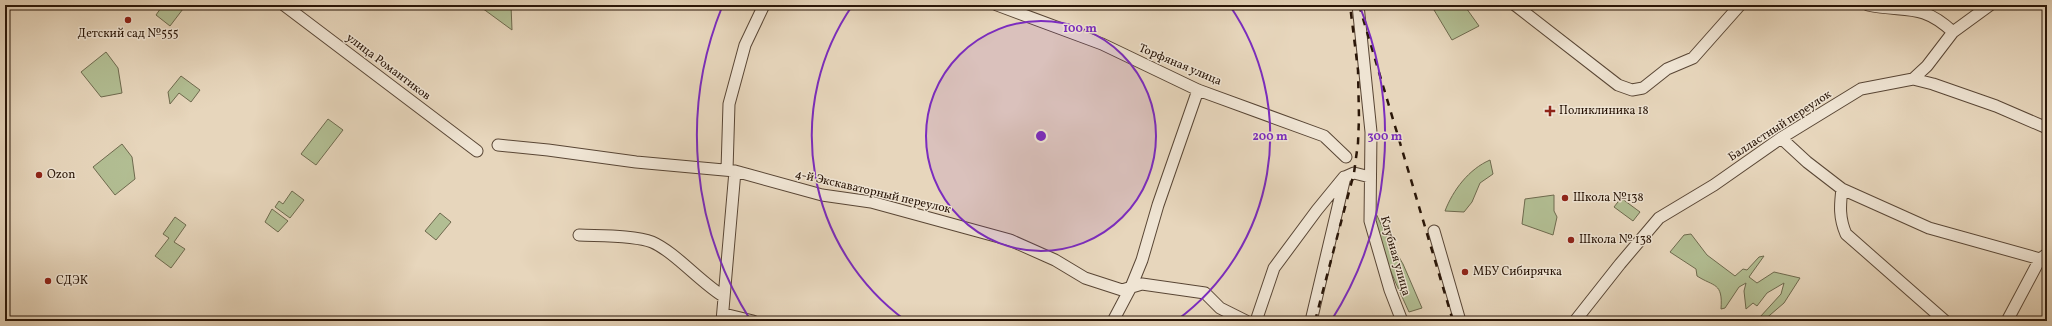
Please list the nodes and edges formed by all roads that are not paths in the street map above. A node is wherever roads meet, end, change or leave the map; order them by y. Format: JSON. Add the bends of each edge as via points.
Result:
{"nodes":[{"id":1,"x":284,"y":5,"type":"edge"},
{"id":2,"x":764,"y":5,"type":"edge"},
{"id":3,"x":997,"y":5,"type":"edge"},
{"id":4,"x":1358,"y":5,"type":"edge"},
{"id":5,"x":1515,"y":5,"type":"edge"},
{"id":6,"x":1740,"y":5,"type":"edge"},
{"id":7,"x":1868,"y":5,"type":"edge"},
{"id":8,"x":1990,"y":5,"type":"edge"},
{"id":9,"x":1953,"y":32,"type":"junction"},
{"id":10,"x":1913,"y":79,"type":"junction"},
{"id":11,"x":1198,"y":90,"type":"junction"},
{"id":12,"x":2047,"y":128,"type":"edge"},
{"id":13,"x":1781,"y":138,"type":"junction"},
{"id":14,"x":498,"y":145,"type":"dead end"},
{"id":15,"x":477,"y":151,"type":"dead end"},
{"id":16,"x":1346,"y":157,"type":"dead end"},
{"id":17,"x":731,"y":170,"type":"junction"},
{"id":18,"x":1344,"y":177,"type":"junction"},
{"id":19,"x":1370,"y":177,"type":"junction"},
{"id":20,"x":1842,"y":188,"type":"junction"},
{"id":21,"x":1434,"y":231,"type":"dead end"},
{"id":22,"x":579,"y":235,"type":"dead end"},
{"id":23,"x":2044,"y":257,"type":"edge"},
{"id":24,"x":1131,"y":287,"type":"junction"},
{"id":25,"x":723,"y":296,"type":"junction"},
{"id":26,"x":723,"y":317,"type":"edge"},
{"id":27,"x":753,"y":321,"type":"edge"},
{"id":28,"x":1113,"y":321,"type":"edge"},
{"id":29,"x":1246,"y":321,"type":"edge"},
{"id":30,"x":1256,"y":321,"type":"edge"},
{"id":31,"x":1311,"y":321,"type":"edge"},
{"id":32,"x":1402,"y":321,"type":"edge"},
{"id":33,"x":1460,"y":321,"type":"edge"},
{"id":34,"x":1575,"y":321,"type":"edge"},
{"id":35,"x":1945,"y":321,"type":"edge"},
{"id":36,"x":2007,"y":321,"type":"edge"}],
"edges":[{"from":1,"to":15,"type":"street","name":"улица Романтиков"},
{"from":2,"to":17,"type":"street","via":[[745,45],[729,104]]},
{"from":3,"to":11,"type":"street","name":"Торфяная улица","via":[[1102,44]]},
{"from":4,"to":19,"type":"street","name":"Клубная улица","via":[[1371,132]]},
{"from":5,"to":6,"type":"street","via":[[1618,85],[1632,90],[1643,88],[1667,69],[1692,58]]},
{"from":7,"to":9,"type":"street","via":[[1914,9],[1944,23]]},
{"from":8,"to":9,"type":"street"},
{"from":9,"to":10,"type":"street","via":[[1927,66]]},
{"from":10,"to":12,"type":"street","name":"Балластный переулок","via":[[1996,106]]},
{"from":10,"to":13,"type":"street","name":"Балластный переулок","via":[[1861,89]]},
{"from":11,"to":16,"type":"street","name":"Торфяная улица","via":[[1324,136]]},
{"from":11,"to":24,"type":"street"},
{"from":13,"to":20,"type":"street","via":[[1806,162]]},
{"from":13,"to":34,"type":"street","name":"Балластный переулок","via":[[1714,185],[1659,218]]},
{"from":14,"to":17,"type":"street","name":"4-й Экскаваторный переулок","via":[[636,162]]},
{"from":17,"to":24,"type":"street","name":"4-й Экскаваторный переулок","via":[[822,195],[870,202],[1003,238],[1055,260],[1085,278],[1122,290]]},
{"from":17,"to":25,"type":"street","via":[[731,233]]},
{"from":18,"to":19,"type":"street","via":[[1354,173]]},
{"from":18,"to":30,"type":"street","via":[[1274,268]]},
{"from":18,"to":31,"type":"street"},
{"from":19,"to":32,"type":"street","name":"Клубная улица","via":[[1370,221]]},
{"from":20,"to":23,"type":"street","via":[[1929,228]]},
{"from":20,"to":35,"type":"street","via":[[1840,222],[1846,234]]},
{"from":21,"to":33,"type":"street"},
{"from":22,"to":25,"type":"street","via":[[652,242]]},
{"from":23,"to":36,"type":"street"},
{"from":24,"to":28,"type":"street"},
{"from":24,"to":29,"type":"street","name":"4-й Экскаваторный переулок","via":[[1142,284],[1205,293],[1220,308]]},
{"from":25,"to":26,"type":"street"},
{"from":26,"to":27,"type":"street"}]}
